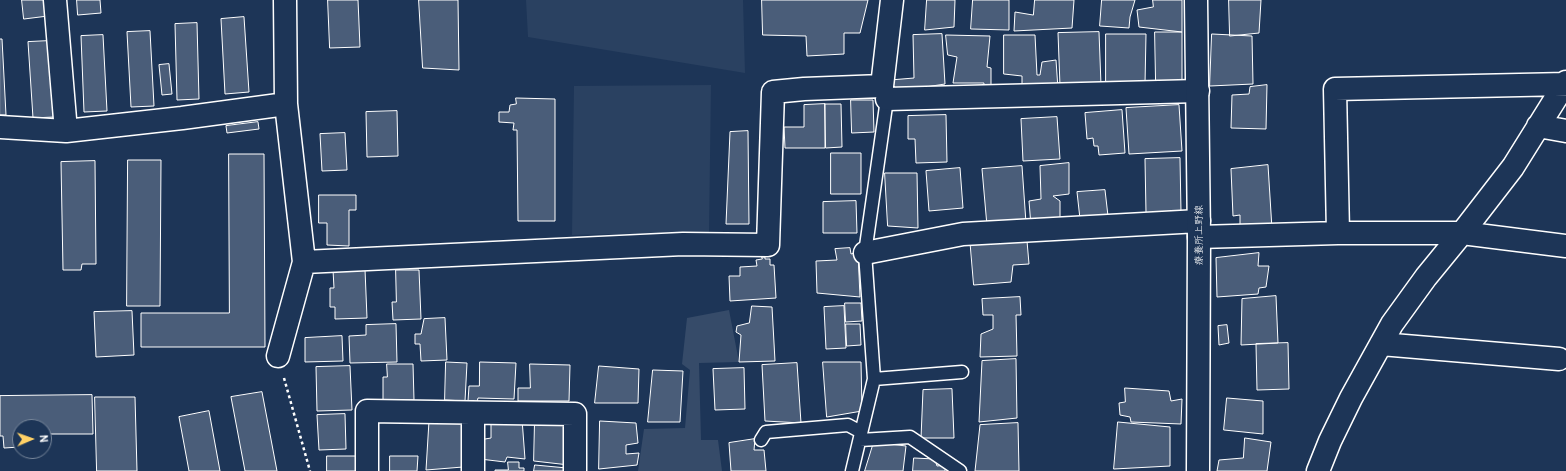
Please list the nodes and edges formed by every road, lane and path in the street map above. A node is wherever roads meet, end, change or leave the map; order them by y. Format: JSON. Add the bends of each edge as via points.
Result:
{"nodes":[{"id":1,"x":55,"y":0,"type":"edge"},
{"id":2,"x":285,"y":0,"type":"edge"},
{"id":3,"x":892,"y":0,"type":"edge"},
{"id":4,"x":1196,"y":0,"type":"edge"},
{"id":5,"x":1566,"y":83,"type":"edge"},
{"id":6,"x":1198,"y":91,"type":"junction"},
{"id":7,"x":884,"y":93,"type":"junction"},
{"id":8,"x":286,"y":104,"type":"junction"},
{"id":9,"x":1538,"y":126,"type":"junction"},
{"id":10,"x":0,"y":127,"type":"edge"},
{"id":11,"x":66,"y":131,"type":"junction"},
{"id":12,"x":1566,"y":131,"type":"edge"},
{"id":13,"x":1199,"y":229,"type":"junction"},
{"id":14,"x":1338,"y":233,"type":"junction"},
{"id":15,"x":1462,"y":233,"type":"junction"},
{"id":16,"x":1566,"y":246,"type":"edge"},
{"id":17,"x":865,"y":253,"type":"junction"},
{"id":18,"x":304,"y":262,"type":"junction"},
{"id":19,"x":1381,"y":344,"type":"junction"},
{"id":20,"x":278,"y":356,"type":"joint"},
{"id":21,"x":1559,"y":359,"type":"dead end"},
{"id":22,"x":962,"y":372,"type":"dead end"},
{"id":23,"x":874,"y":379,"type":"junction"},
{"id":24,"x":473,"y":413,"type":"junction"},
{"id":25,"x":860,"y":436,"type":"junction"},
{"id":26,"x":761,"y":440,"type":"dead end"},
{"id":27,"x":310,"y":471,"type":"edge"},
{"id":28,"x":367,"y":471,"type":"edge"},
{"id":29,"x":473,"y":471,"type":"edge"},
{"id":30,"x":575,"y":471,"type":"edge"},
{"id":31,"x":852,"y":471,"type":"edge"},
{"id":32,"x":960,"y":471,"type":"edge"},
{"id":33,"x":1198,"y":471,"type":"edge"},
{"id":34,"x":1318,"y":471,"type":"edge"}],
"edges":[{"from":1,"to":11,"type":"street"},
{"from":2,"to":8,"type":"street"},
{"from":3,"to":7,"type":"street"},
{"from":4,"to":6,"type":"street","name":"療養所上野線"},
{"from":5,"to":9,"type":"street"},
{"from":5,"to":14,"type":"street","via":[[1335,89]]},
{"from":6,"to":7,"type":"street"},
{"from":6,"to":13,"type":"street","name":"療養所上野線"},
{"from":7,"to":17,"type":"lane"},
{"from":7,"to":18,"type":"street","via":[[804,89],[773,92],[768,245],[683,244]]},
{"from":8,"to":11,"type":"street"},
{"from":8,"to":18,"type":"street"},
{"from":9,"to":12,"type":"street"},
{"from":9,"to":15,"type":"street","via":[[1513,167]]},
{"from":10,"to":11,"type":"street"},
{"from":13,"to":14,"type":"street"},
{"from":13,"to":17,"type":"street","via":[[963,234]]},
{"from":13,"to":33,"type":"street","name":"療養所上野線"},
{"from":14,"to":15,"type":"street"},
{"from":15,"to":16,"type":"street"},
{"from":15,"to":19,"type":"street","via":[[1426,277],[1392,324]]},
{"from":17,"to":23,"type":"lane"},
{"from":18,"to":20,"type":"street"},
{"from":19,"to":21,"type":"street"},
{"from":19,"to":34,"type":"street","via":[[1336,428]]},
{"from":20,"to":27,"type":"path"},
{"from":22,"to":23,"type":"lane"},
{"from":23,"to":25,"type":"lane"},
{"from":24,"to":28,"type":"street","via":[[367,411]]},
{"from":24,"to":29,"type":"street"},
{"from":24,"to":30,"type":"street","via":[[575,414]]},
{"from":25,"to":26,"type":"lane","via":[[848,425],[766,432]]},
{"from":25,"to":31,"type":"lane"},
{"from":25,"to":32,"type":"lane","via":[[910,437]]}]}
